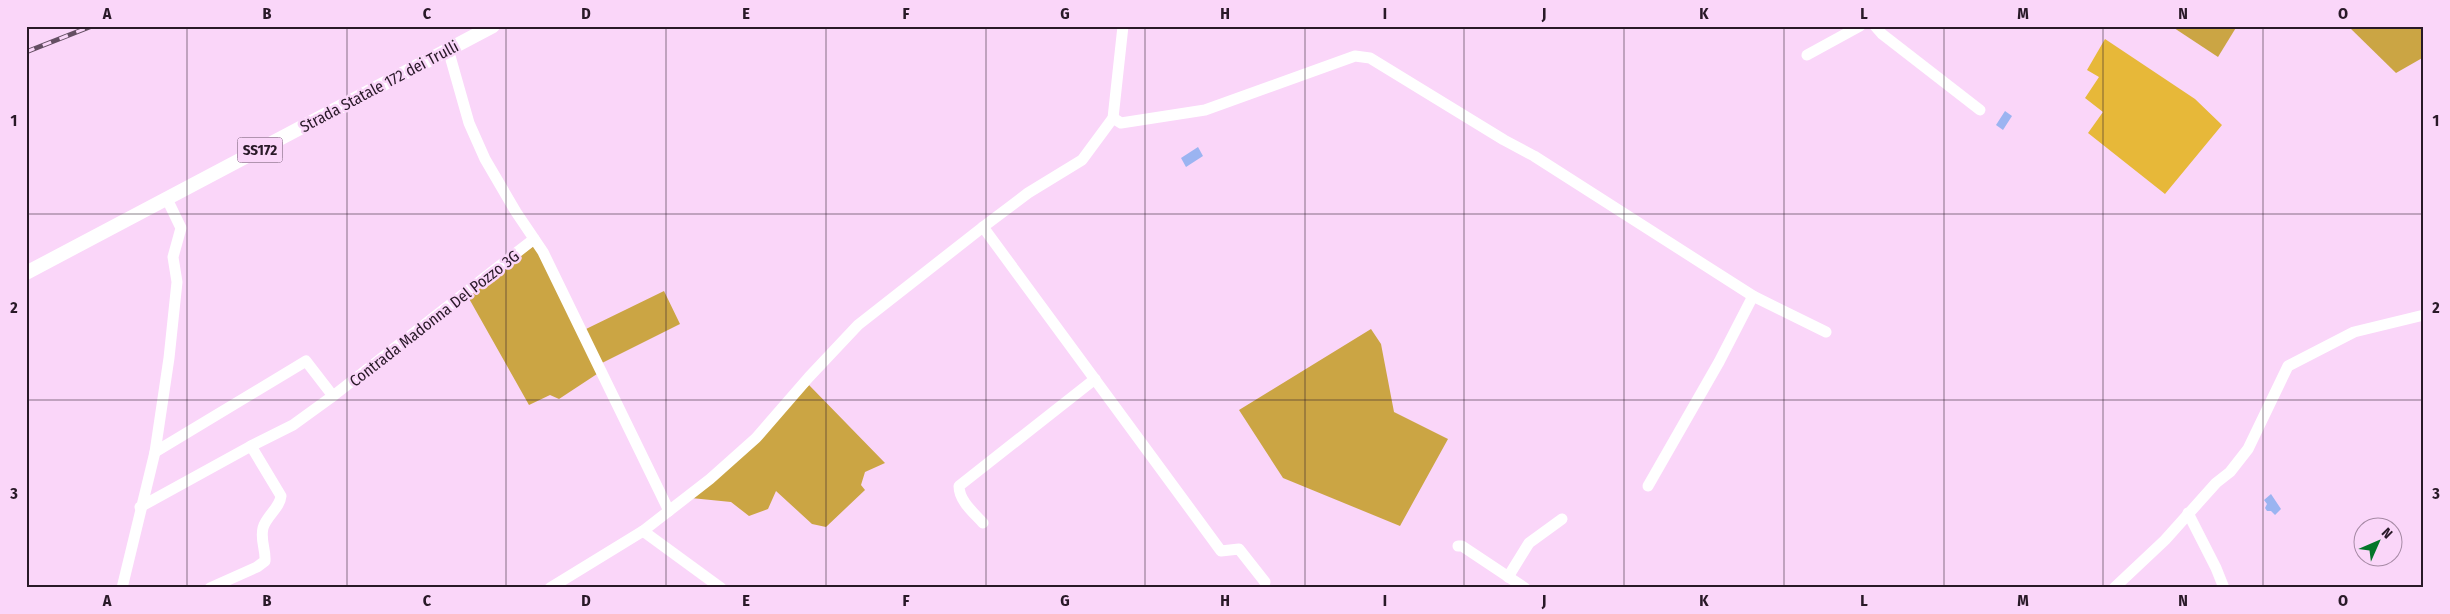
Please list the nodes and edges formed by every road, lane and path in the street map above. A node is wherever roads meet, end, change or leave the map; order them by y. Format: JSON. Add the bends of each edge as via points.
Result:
{"nodes":[{"id":1,"x":493,"y":26,"type":"edge"},
{"id":2,"x":1123,"y":26,"type":"edge"},
{"id":3,"x":1860,"y":26,"type":"edge"},
{"id":4,"x":1875,"y":26,"type":"edge"},
{"id":5,"x":448,"y":50,"type":"junction"},
{"id":6,"x":1807,"y":55,"type":"dead end"},
{"id":7,"x":1980,"y":110,"type":"dead end"},
{"id":8,"x":1113,"y":118,"type":"junction"},
{"id":9,"x":167,"y":200,"type":"junction"},
{"id":10,"x":983,"y":227,"type":"junction"},
{"id":11,"x":534,"y":239,"type":"junction"},
{"id":12,"x":26,"y":273,"type":"edge"},
{"id":13,"x":1753,"y":296,"type":"junction"},
{"id":14,"x":2424,"y":315,"type":"edge"},
{"id":15,"x":1826,"y":332,"type":"dead end"},
{"id":16,"x":1095,"y":379,"type":"junction"},
{"id":17,"x":333,"y":396,"type":"junction"},
{"id":18,"x":251,"y":446,"type":"junction"},
{"id":19,"x":155,"y":452,"type":"junction"},
{"id":20,"x":1648,"y":486,"type":"dead end"},
{"id":21,"x":140,"y":508,"type":"junction"},
{"id":22,"x":668,"y":511,"type":"junction"},
{"id":23,"x":2188,"y":513,"type":"junction"},
{"id":24,"x":1562,"y":519,"type":"dead end"},
{"id":25,"x":983,"y":523,"type":"dead end"},
{"id":26,"x":642,"y":531,"type":"junction"},
{"id":27,"x":1458,"y":546,"type":"dead end"},
{"id":28,"x":1508,"y":576,"type":"junction"},
{"id":29,"x":1265,"y":582,"type":"dead end"},
{"id":30,"x":569,"y":583,"type":"edge"},
{"id":31,"x":122,"y":588,"type":"edge"},
{"id":32,"x":210,"y":588,"type":"edge"},
{"id":33,"x":550,"y":588,"type":"edge"},
{"id":34,"x":721,"y":588,"type":"edge"},
{"id":35,"x":1525,"y":588,"type":"edge"},
{"id":36,"x":2114,"y":588,"type":"edge"},
{"id":37,"x":2224,"y":588,"type":"edge"}],
"edges":[{"from":1,"to":5,"type":"main road","name":"Strada Statale 172 dei Trulli","number":"SS172"},
{"from":2,"to":8,"type":"street"},
{"from":3,"to":6,"type":"street"},
{"from":4,"to":7,"type":"street"},
{"from":5,"to":9,"type":"main road","name":"Strada Statale 172 dei Trulli","number":"SS172"},
{"from":5,"to":11,"type":"street","via":[[468,123],[485,159]]},
{"from":8,"to":10,"type":"street","via":[[1082,160]]},
{"from":8,"to":13,"type":"street","via":[[1121,123],[1205,110],[1355,56],[1370,58],[1534,156]]},
{"from":9,"to":12,"type":"main road","name":"Strada Statale 172 dei Trulli","number":"SS172"},
{"from":9,"to":19,"type":"street","via":[[181,228],[173,257],[177,282]]},
{"from":10,"to":16,"type":"street"},
{"from":10,"to":22,"type":"street","via":[[858,325],[756,438]]},
{"from":11,"to":17,"type":"street","name":"Contrada Madonna Del Pozzo 3G"},
{"from":11,"to":22,"type":"street"},
{"from":13,"to":15,"type":"street"},
{"from":13,"to":20,"type":"street"},
{"from":14,"to":23,"type":"street","via":[[2354,332],[2288,366],[2248,449],[2230,472]]},
{"from":16,"to":25,"type":"street","via":[[959,486],[963,500]]},
{"from":16,"to":29,"type":"street","via":[[1221,551],[1239,549]]},
{"from":17,"to":18,"type":"street","name":"Contrada Madonna Del Pozzo 3G","via":[[293,425]]},
{"from":17,"to":19,"type":"street","via":[[306,361]]},
{"from":18,"to":21,"type":"street","name":"Contrada Madonna Del Pozzo 3G"},
{"from":18,"to":32,"type":"street","via":[[281,496],[281,501],[263,526],[261,537],[265,561]]},
{"from":19,"to":21,"type":"street"},
{"from":21,"to":31,"type":"street"},
{"from":22,"to":26,"type":"street"},
{"from":23,"to":36,"type":"street","via":[[2165,540]]},
{"from":23,"to":37,"type":"street"},
{"from":24,"to":28,"type":"street","via":[[1529,543]]},
{"from":26,"to":30,"type":"street"},
{"from":26,"to":34,"type":"street"},
{"from":27,"to":28,"type":"street"},
{"from":28,"to":35,"type":"street"},
{"from":30,"to":33,"type":"street"}]}
